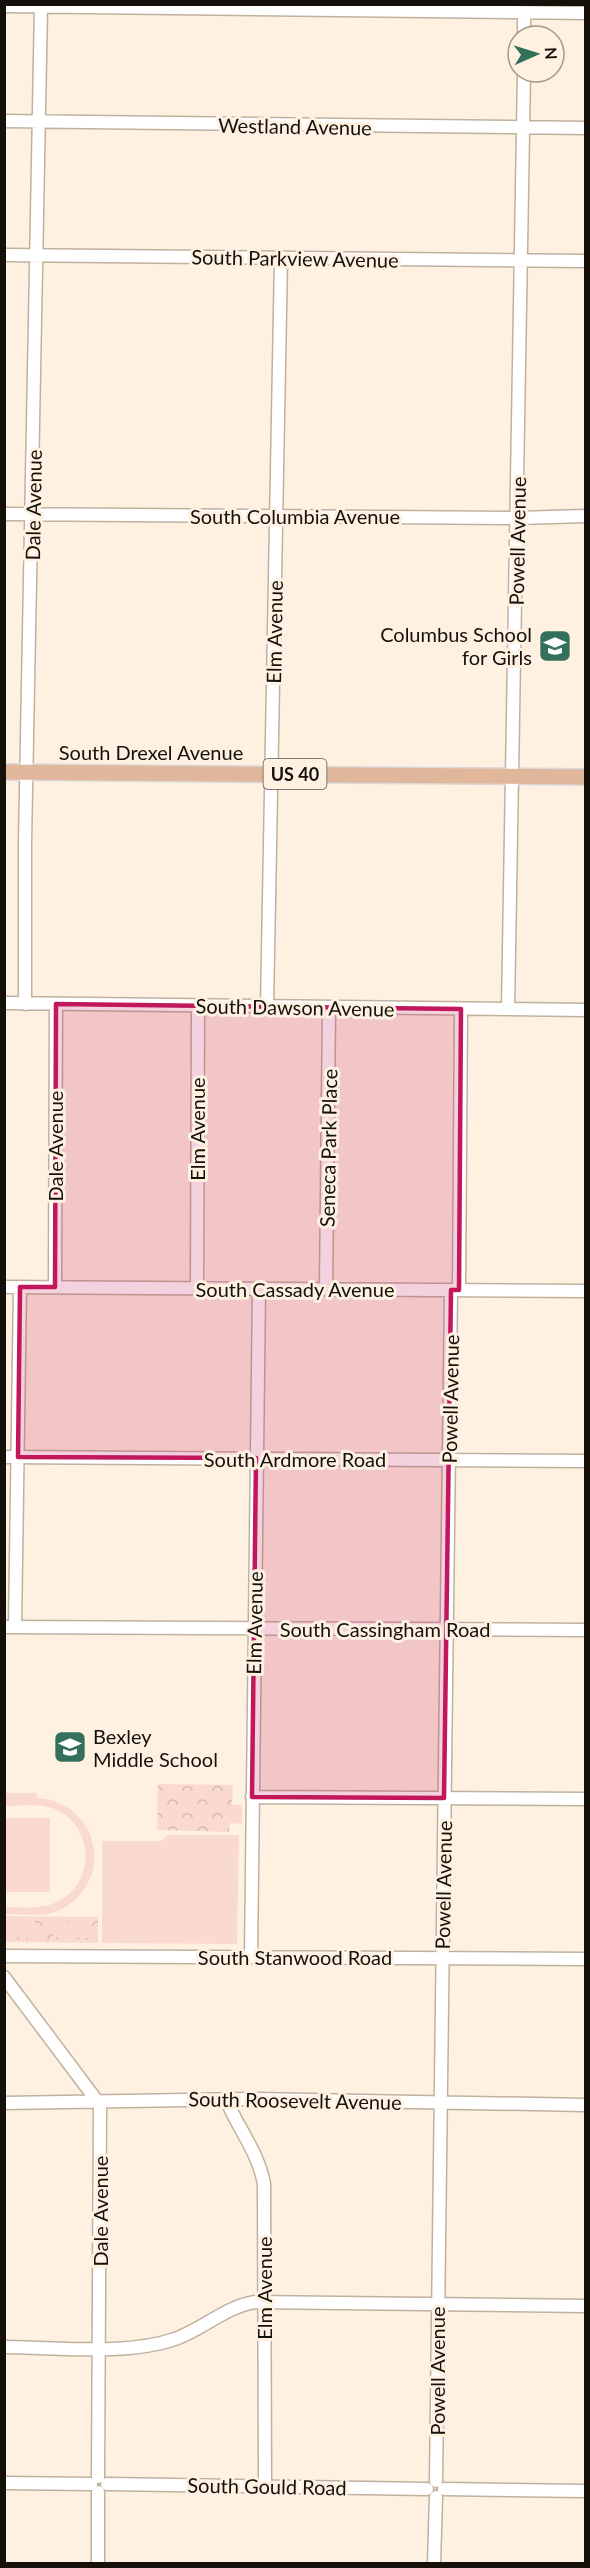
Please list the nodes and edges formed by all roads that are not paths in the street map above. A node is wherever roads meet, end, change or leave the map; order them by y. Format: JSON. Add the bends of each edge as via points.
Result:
{"nodes":[{"id":1,"x":4,"y":6,"type":"edge"},
{"id":2,"x":41,"y":6,"type":"junction"},
{"id":3,"x":212,"y":7,"type":"edge"},
{"id":4,"x":525,"y":12,"type":"junction"},
{"id":5,"x":585,"y":13,"type":"edge"},
{"id":6,"x":524,"y":24,"type":"edge"},
{"id":7,"x":524,"y":84,"type":"edge"},
{"id":8,"x":4,"y":121,"type":"edge"},
{"id":9,"x":39,"y":121,"type":"junction"},
{"id":10,"x":524,"y":128,"type":"junction"},
{"id":11,"x":585,"y":128,"type":"edge"},
{"id":12,"x":4,"y":255,"type":"edge"},
{"id":13,"x":37,"y":255,"type":"junction"},
{"id":14,"x":281,"y":257,"type":"junction"},
{"id":15,"x":521,"y":260,"type":"junction"},
{"id":16,"x":585,"y":261,"type":"edge"},
{"id":17,"x":4,"y":514,"type":"edge"},
{"id":18,"x":33,"y":514,"type":"junction"},
{"id":19,"x":277,"y":516,"type":"junction"},
{"id":20,"x":585,"y":516,"type":"edge"},
{"id":21,"x":517,"y":518,"type":"junction"},
{"id":22,"x":4,"y":772,"type":"edge"},
{"id":23,"x":28,"y":772,"type":"junction"},
{"id":24,"x":272,"y":774,"type":"junction"},
{"id":25,"x":512,"y":776,"type":"junction"},
{"id":26,"x":585,"y":777,"type":"edge"},
{"id":27,"x":4,"y":1003,"type":"edge"},
{"id":28,"x":25,"y":1004,"type":"junction"},
{"id":29,"x":56,"y":1004,"type":"junction"},
{"id":30,"x":198,"y":1005,"type":"junction"},
{"id":31,"x":267,"y":1006,"type":"junction"},
{"id":32,"x":329,"y":1007,"type":"junction"},
{"id":33,"x":461,"y":1009,"type":"junction"},
{"id":34,"x":508,"y":1010,"type":"junction"},
{"id":35,"x":585,"y":1010,"type":"edge"},
{"id":36,"x":4,"y":1287,"type":"edge"},
{"id":37,"x":20,"y":1287,"type":"junction"},
{"id":38,"x":55,"y":1287,"type":"junction"},
{"id":39,"x":196,"y":1288,"type":"junction"},
{"id":40,"x":258,"y":1288,"type":"junction"},
{"id":41,"x":326,"y":1289,"type":"junction"},
{"id":42,"x":455,"y":1290,"type":"junction"},
{"id":43,"x":585,"y":1291,"type":"edge"},
{"id":44,"x":4,"y":1457,"type":"edge"},
{"id":45,"x":18,"y":1457,"type":"junction"},
{"id":46,"x":256,"y":1458,"type":"junction"},
{"id":47,"x":449,"y":1460,"type":"junction"},
{"id":48,"x":585,"y":1461,"type":"edge"},
{"id":49,"x":10,"y":1627,"type":"edge"},
{"id":50,"x":254,"y":1628,"type":"junction"},
{"id":51,"x":447,"y":1629,"type":"junction"},
{"id":52,"x":585,"y":1630,"type":"edge"},
{"id":53,"x":252,"y":1797,"type":"junction"},
{"id":54,"x":444,"y":1798,"type":"junction"},
{"id":55,"x":585,"y":1799,"type":"edge"},
{"id":56,"x":4,"y":1956,"type":"edge"},
{"id":57,"x":251,"y":1957,"type":"junction"},
{"id":58,"x":441,"y":1958,"type":"junction"},
{"id":59,"x":585,"y":1959,"type":"edge"},
{"id":60,"x":4,"y":1977,"type":"edge"},
{"id":61,"x":226,"y":2099,"type":"junction"},
{"id":62,"x":98,"y":2100,"type":"junction"},
{"id":63,"x":440,"y":2102,"type":"junction"},
{"id":64,"x":4,"y":2103,"type":"edge"},
{"id":65,"x":585,"y":2105,"type":"edge"},
{"id":66,"x":264,"y":2302,"type":"junction"},
{"id":67,"x":437,"y":2304,"type":"junction"},
{"id":68,"x":585,"y":2306,"type":"edge"},
{"id":69,"x":4,"y":2347,"type":"edge"},
{"id":70,"x":99,"y":2348,"type":"junction"},
{"id":71,"x":4,"y":2483,"type":"edge"},
{"id":72,"x":99,"y":2484,"type":"junction"},
{"id":73,"x":264,"y":2486,"type":"junction"},
{"id":74,"x":435,"y":2489,"type":"junction"},
{"id":75,"x":585,"y":2491,"type":"edge"},
{"id":76,"x":98,"y":2564,"type":"edge"},
{"id":77,"x":434,"y":2564,"type":"edge"}],
"edges":[{"from":1,"to":2,"type":"street"},
{"from":2,"to":3,"type":"street"},
{"from":2,"to":9,"type":"street","name":"Dale Avenue"},
{"from":3,"to":4,"type":"street"},
{"from":4,"to":5,"type":"street"},
{"from":4,"to":6,"type":"street"},
{"from":7,"to":10,"type":"street","name":"Powell Avenue"},
{"from":8,"to":9,"type":"street","name":"Westland Avenue"},
{"from":9,"to":10,"type":"street","name":"Westland Avenue"},
{"from":9,"to":13,"type":"street","name":"Dale Avenue"},
{"from":10,"to":11,"type":"street","name":"Westland Avenue"},
{"from":10,"to":15,"type":"street","name":"Powell Avenue"},
{"from":12,"to":13,"type":"street","name":"South Parkview Avenue"},
{"from":13,"to":14,"type":"street","name":"South Parkview Avenue"},
{"from":13,"to":18,"type":"street","name":"Dale Avenue"},
{"from":14,"to":15,"type":"street","name":"South Parkview Avenue"},
{"from":14,"to":19,"type":"street","name":"Elm Avenue"},
{"from":15,"to":16,"type":"street","name":"South Parkview Avenue"},
{"from":15,"to":21,"type":"street","name":"Powell Avenue"},
{"from":17,"to":18,"type":"street","name":"South Columbia Avenue"},
{"from":18,"to":19,"type":"street","name":"South Columbia Avenue"},
{"from":18,"to":23,"type":"street","name":"Dale Avenue"},
{"from":19,"to":21,"type":"street","name":"South Columbia Avenue"},
{"from":19,"to":24,"type":"street","name":"Elm Avenue"},
{"from":20,"to":21,"type":"street","name":"South Columbia Avenue"},
{"from":21,"to":25,"type":"street","name":"Powell Avenue"},
{"from":22,"to":23,"type":"main road","name":"South Drexel Avenue","number":"US 40"},
{"from":23,"to":24,"type":"main road","name":"South Drexel Avenue","number":"US 40"},
{"from":23,"to":28,"type":"street","name":"Dale Avenue"},
{"from":24,"to":25,"type":"main road","name":"South Drexel Avenue","number":"US 40"},
{"from":24,"to":31,"type":"street","name":"Elm Avenue"},
{"from":25,"to":26,"type":"main road","name":"South Drexel Avenue","number":"US 40"},
{"from":25,"to":34,"type":"street","name":"Powell Avenue"},
{"from":27,"to":28,"type":"street","name":"South Dawson Avenue"},
{"from":28,"to":29,"type":"street","name":"South Dawson Avenue"},
{"from":29,"to":30,"type":"street","name":"South Dawson Avenue"},
{"from":29,"to":38,"type":"street","name":"Dale Avenue"},
{"from":30,"to":31,"type":"street","name":"South Dawson Avenue"},
{"from":30,"to":39,"type":"street","name":"Elm Avenue"},
{"from":31,"to":32,"type":"street","name":"South Dawson Avenue"},
{"from":32,"to":33,"type":"street","name":"South Dawson Avenue"},
{"from":32,"to":41,"type":"street","name":"Seneca Park Place"},
{"from":33,"to":34,"type":"street","name":"South Dawson Avenue"},
{"from":33,"to":42,"type":"street","name":"Powell Avenue"},
{"from":34,"to":35,"type":"street","name":"South Dawson Avenue"},
{"from":36,"to":37,"type":"street","name":"South Cassady Avenue"},
{"from":37,"to":38,"type":"street","name":"South Cassady Avenue"},
{"from":37,"to":45,"type":"street"},
{"from":38,"to":39,"type":"street","name":"South Cassady Avenue"},
{"from":39,"to":40,"type":"street","name":"South Cassady Avenue"},
{"from":40,"to":41,"type":"street","name":"South Cassady Avenue"},
{"from":40,"to":46,"type":"street","name":"Elm Avenue"},
{"from":41,"to":42,"type":"street","name":"South Cassady Avenue"},
{"from":42,"to":43,"type":"street","name":"South Cassady Avenue"},
{"from":42,"to":47,"type":"street","name":"Powell Avenue"},
{"from":44,"to":45,"type":"street","name":"South Ardmore Road"},
{"from":45,"to":46,"type":"street","name":"South Ardmore Road"},
{"from":45,"to":49,"type":"street"},
{"from":46,"to":47,"type":"street","name":"South Ardmore Road"},
{"from":46,"to":50,"type":"street","name":"Elm Avenue"},
{"from":47,"to":48,"type":"street","name":"South Ardmore Road"},
{"from":47,"to":51,"type":"street","name":"Powell Avenue"},
{"from":49,"to":50,"type":"street","name":"South Cassingham Road"},
{"from":50,"to":51,"type":"street","name":"South Cassingham Road"},
{"from":50,"to":53,"type":"street","name":"Elm Avenue"},
{"from":51,"to":52,"type":"street","name":"South Cassingham Road"},
{"from":51,"to":54,"type":"street","name":"Powell Avenue"},
{"from":53,"to":54,"type":"street"},
{"from":53,"to":57,"type":"street","name":"Elm Avenue"},
{"from":54,"to":55,"type":"street"},
{"from":54,"to":58,"type":"street","name":"Powell Avenue"},
{"from":56,"to":57,"type":"street","name":"South Stanwood Road"},
{"from":57,"to":58,"type":"street","name":"South Stanwood Road"},
{"from":58,"to":59,"type":"street","name":"South Stanwood Road"},
{"from":58,"to":63,"type":"street","name":"Powell Avenue"},
{"from":60,"to":62,"type":"street"},
{"from":61,"to":62,"type":"street","name":"South Roosevelt Avenue"},
{"from":61,"to":63,"type":"street","name":"South Roosevelt Avenue"},
{"from":61,"to":66,"type":"street","name":"Elm Avenue","via":[[234,2121],[257,2157],[263,2177]]},
{"from":62,"to":64,"type":"street","name":"South Roosevelt Avenue"},
{"from":62,"to":70,"type":"street","name":"Dale Avenue"},
{"from":63,"to":65,"type":"street","name":"South Roosevelt Avenue"},
{"from":63,"to":67,"type":"street","name":"Powell Avenue"},
{"from":66,"to":67,"type":"street"},
{"from":66,"to":70,"type":"street","via":[[246,2303],[174,2339],[133,2347]]},
{"from":66,"to":73,"type":"street","name":"Elm Avenue"},
{"from":67,"to":68,"type":"street"},
{"from":67,"to":74,"type":"street","name":"Powell Avenue"},
{"from":69,"to":70,"type":"street"},
{"from":70,"to":72,"type":"street","name":"Dale Avenue"},
{"from":71,"to":72,"type":"street","name":"South Gould Road"},
{"from":72,"to":73,"type":"street","name":"South Gould Road"},
{"from":72,"to":76,"type":"street","name":"Dale Avenue"},
{"from":73,"to":74,"type":"street","name":"South Gould Road"},
{"from":74,"to":75,"type":"street","name":"South Gould Road"},
{"from":74,"to":77,"type":"street","name":"Powell Avenue"}]}
